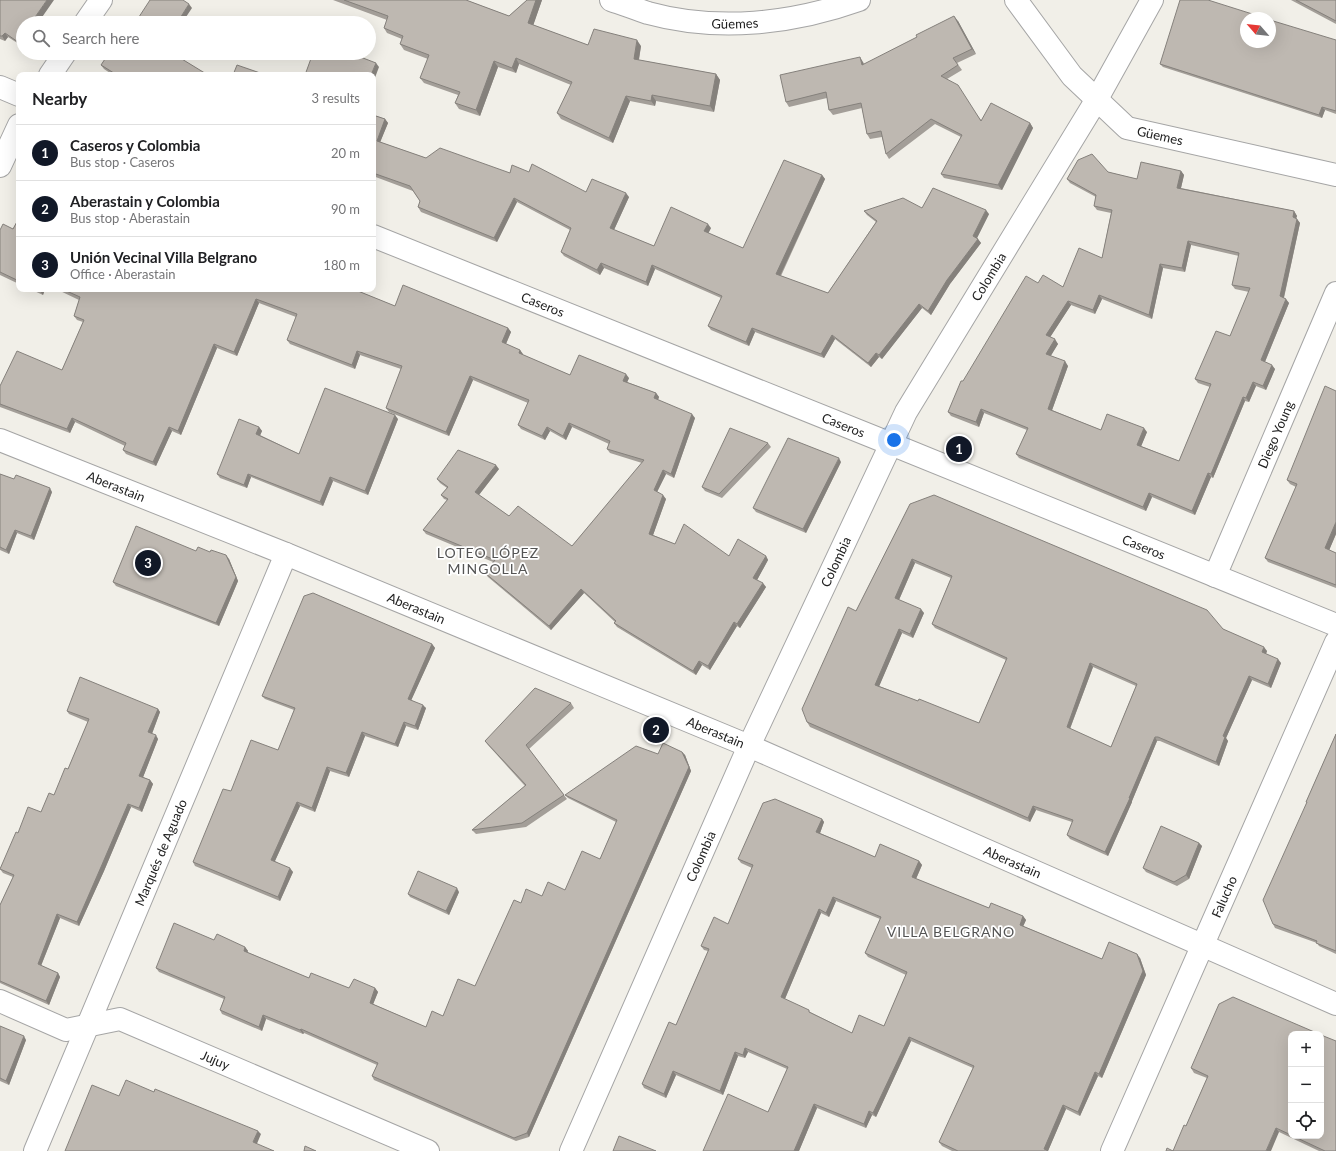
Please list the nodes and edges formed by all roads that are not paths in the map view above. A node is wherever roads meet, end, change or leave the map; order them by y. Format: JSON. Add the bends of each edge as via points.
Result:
{"nodes":[{"id":1,"x":101,"y":0,"type":"edge"},
{"id":2,"x":611,"y":0,"type":"edge"},
{"id":3,"x":859,"y":0,"type":"edge"},
{"id":4,"x":1016,"y":0,"type":"edge"},
{"id":5,"x":1152,"y":0,"type":"edge"},
{"id":6,"x":90,"y":16,"type":"edge"},
{"id":7,"x":60,"y":60,"type":"edge"},
{"id":8,"x":52,"y":72,"type":"edge"},
{"id":9,"x":0,"y":87,"type":"edge"},
{"id":10,"x":16,"y":94,"type":"edge"},
{"id":11,"x":1097,"y":99,"type":"junction"},
{"id":12,"x":16,"y":131,"type":"edge"},
{"id":13,"x":0,"y":166,"type":"edge"},
{"id":14,"x":1336,"y":175,"type":"edge"},
{"id":15,"x":376,"y":237,"type":"edge"},
{"id":16,"x":1336,"y":293,"type":"edge"},
{"id":17,"x":0,"y":440,"type":"edge"},
{"id":18,"x":891,"y":444,"type":"junction"},
{"id":19,"x":286,"y":554,"type":"junction"},
{"id":20,"x":1215,"y":576,"type":"junction"},
{"id":21,"x":1336,"y":625,"type":"edge"},
{"id":22,"x":1336,"y":642,"type":"edge"},
{"id":23,"x":749,"y":746,"type":"junction"},
{"id":24,"x":1202,"y":946,"type":"junction"},
{"id":25,"x":0,"y":1001,"type":"edge"},
{"id":26,"x":1336,"y":1004,"type":"edge"},
{"id":27,"x":87,"y":1026,"type":"junction"},
{"id":28,"x":35,"y":1151,"type":"edge"},
{"id":29,"x":428,"y":1151,"type":"edge"},
{"id":30,"x":571,"y":1151,"type":"edge"},
{"id":31,"x":1112,"y":1151,"type":"edge"}],
"edges":[{"from":1,"to":6,"type":"street"},
{"from":2,"to":3,"type":"street","name":"Güemes","via":[[670,18],[730,24],[797,18]]},
{"from":4,"to":11,"type":"street","name":"Güemes","via":[[1072,76]]},
{"from":5,"to":11,"type":"street","name":"Colombia"},
{"from":7,"to":8,"type":"street"},
{"from":9,"to":10,"type":"street"},
{"from":11,"to":14,"type":"street","name":"Güemes","via":[[1127,128]]},
{"from":11,"to":18,"type":"street","name":"Colombia","via":[[906,412]]},
{"from":12,"to":13,"type":"street"},
{"from":15,"to":18,"type":"street","name":"Caseros"},
{"from":16,"to":20,"type":"street","name":"Diego Young"},
{"from":17,"to":19,"type":"street","name":"Aberastain"},
{"from":18,"to":20,"type":"street","name":"Caseros"},
{"from":18,"to":23,"type":"street","name":"Colombia"},
{"from":19,"to":23,"type":"street","name":"Aberastain"},
{"from":19,"to":27,"type":"street","name":"Marqués de Aguado"},
{"from":20,"to":21,"type":"street","name":"Caseros"},
{"from":22,"to":24,"type":"street","name":"Falucho"},
{"from":23,"to":24,"type":"street","name":"Aberastain"},
{"from":23,"to":30,"type":"street","name":"Colombia"},
{"from":24,"to":26,"type":"street","name":"Aberastain"},
{"from":24,"to":31,"type":"street","name":"Falucho"},
{"from":25,"to":27,"type":"street","name":"Jujuy","via":[[66,1030]]},
{"from":27,"to":28,"type":"street","name":"Marqués de Aguado"},
{"from":27,"to":29,"type":"street","name":"Jujuy","via":[[120,1019]]}]}
